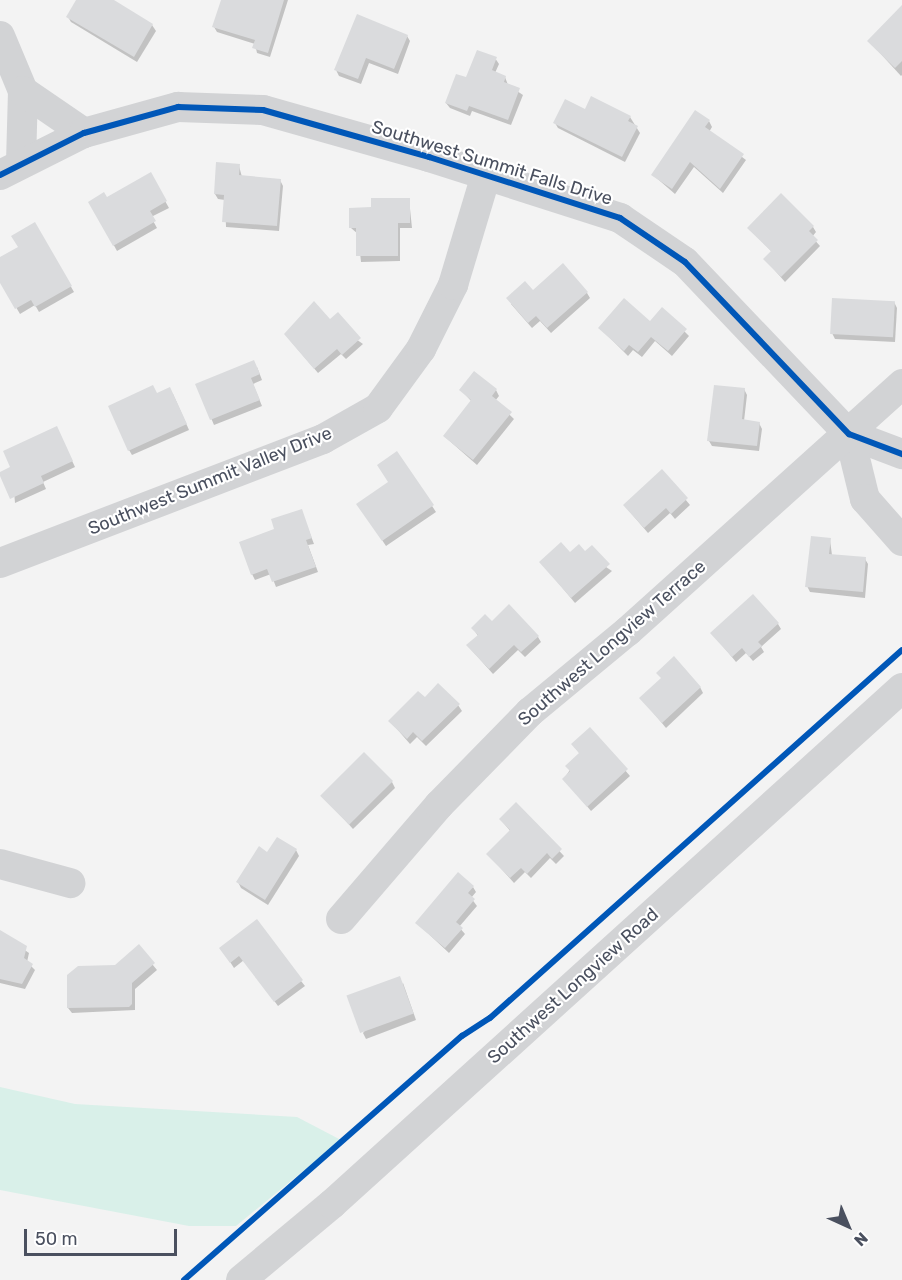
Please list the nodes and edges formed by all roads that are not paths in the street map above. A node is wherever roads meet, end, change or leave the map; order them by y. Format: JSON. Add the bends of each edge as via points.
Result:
{"nodes":[{"id":1,"x":0,"y":36,"type":"edge"},
{"id":2,"x":22,"y":91,"type":"junction"},
{"id":3,"x":84,"y":133,"type":"junction"},
{"id":4,"x":11,"y":169,"type":"edge"},
{"id":5,"x":486,"y":175,"type":"junction"},
{"id":6,"x":902,"y":384,"type":"edge"},
{"id":7,"x":849,"y":434,"type":"junction"},
{"id":8,"x":902,"y":454,"type":"edge"},
{"id":9,"x":902,"y":541,"type":"edge"},
{"id":10,"x":0,"y":563,"type":"edge"},
{"id":11,"x":902,"y":688,"type":"edge"},
{"id":12,"x":0,"y":864,"type":"edge"},
{"id":13,"x":70,"y":883,"type":"dead end"},
{"id":14,"x":341,"y":919,"type":"dead end"},
{"id":15,"x":241,"y":1280,"type":"edge"}],
"edges":[{"from":1,"to":2,"type":"street"},
{"from":2,"to":3,"type":"street"},
{"from":2,"to":4,"type":"street"},
{"from":3,"to":4,"type":"street","name":"Southwest Summit Falls Drive"},
{"from":3,"to":5,"type":"street","name":"Southwest Summit Falls Drive","via":[[178,107],[263,110]]},
{"from":5,"to":7,"type":"street","name":"Southwest Summit Falls Drive","via":[[620,218],[685,262]]},
{"from":5,"to":10,"type":"street","name":"Southwest Summit Valley Drive","via":[[453,285],[421,349],[378,408],[323,439]]},
{"from":6,"to":7,"type":"street","name":"Southwest Longview Terrace"},
{"from":7,"to":8,"type":"street","name":"Southwest Summit Falls Drive"},
{"from":7,"to":9,"type":"street","name":"Southwest Summit Falls Drive","via":[[865,499]]},
{"from":7,"to":14,"type":"street","name":"Southwest Longview Terrace","via":[[628,631],[530,712],[439,805]]},
{"from":11,"to":15,"type":"street","name":"Southwest Longview Road","via":[[332,1204]]},
{"from":12,"to":13,"type":"street"}]}
